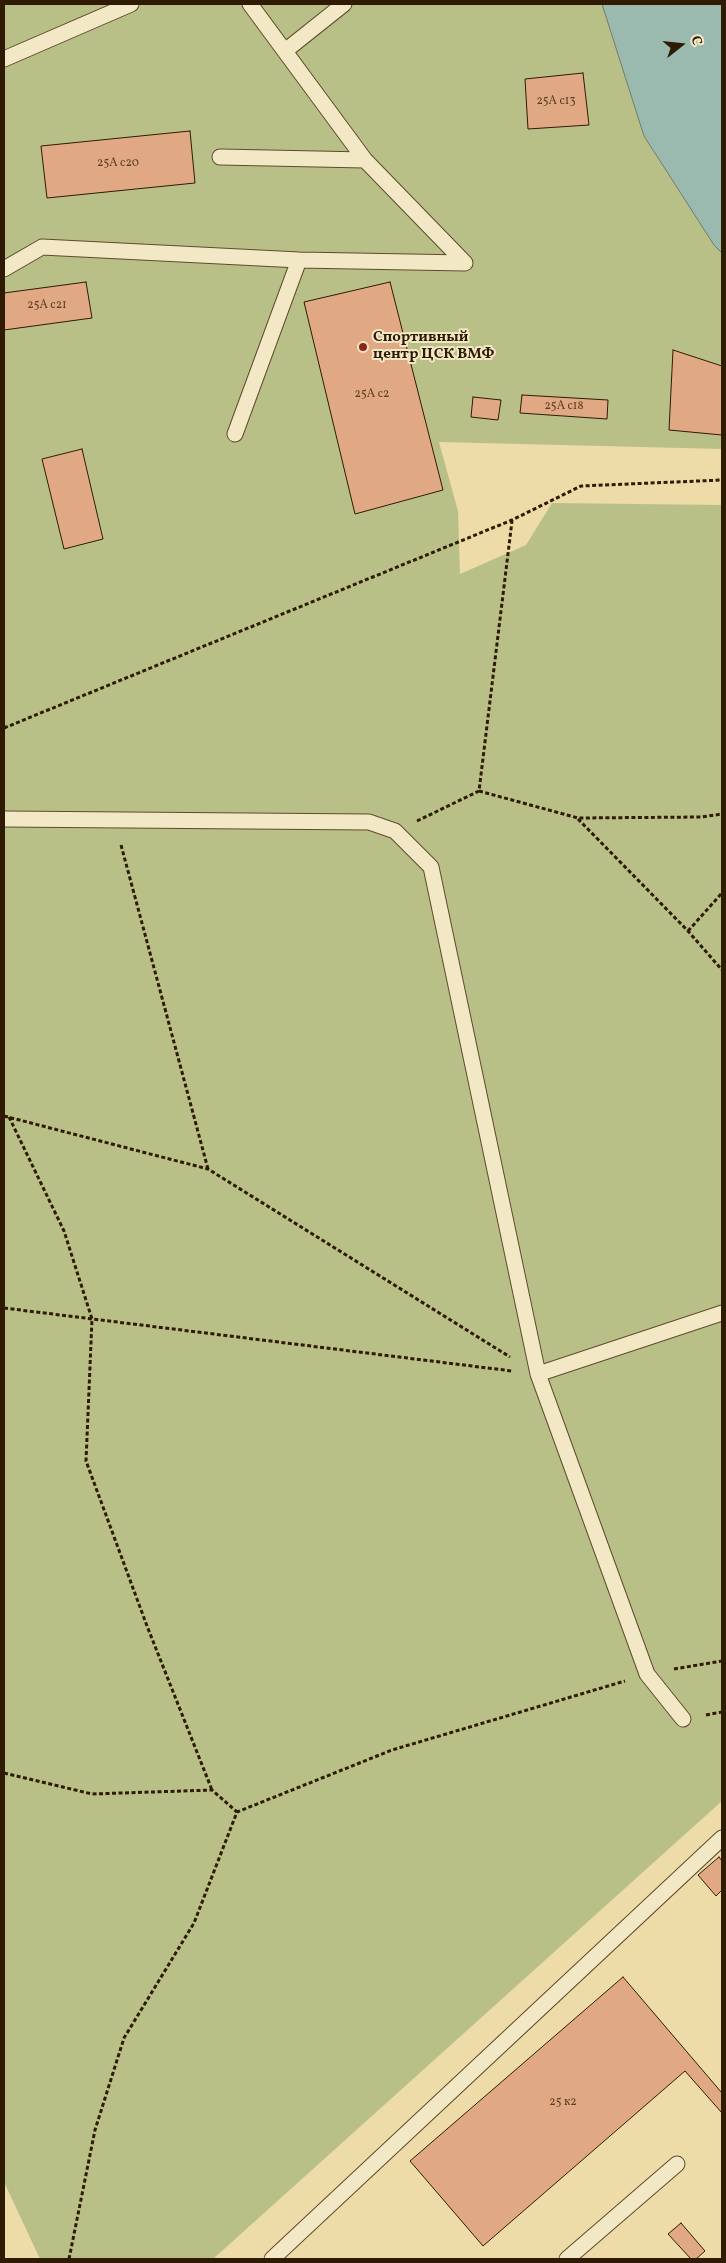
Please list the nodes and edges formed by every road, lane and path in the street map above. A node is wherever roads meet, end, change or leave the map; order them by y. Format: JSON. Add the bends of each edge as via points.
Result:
{"nodes":[{"id":1,"x":131,"y":4,"type":"edge"},
{"id":2,"x":250,"y":4,"type":"edge"},
{"id":3,"x":344,"y":4,"type":"edge"},
{"id":4,"x":286,"y":51,"type":"junction"},
{"id":5,"x":4,"y":59,"type":"edge"},
{"id":6,"x":220,"y":157,"type":"dead end"},
{"id":7,"x":365,"y":160,"type":"junction"},
{"id":8,"x":299,"y":260,"type":"junction"},
{"id":9,"x":4,"y":269,"type":"edge"},
{"id":10,"x":235,"y":434,"type":"dead end"},
{"id":11,"x":722,"y":480,"type":"edge"},
{"id":12,"x":512,"y":520,"type":"junction"},
{"id":13,"x":4,"y":728,"type":"edge"},
{"id":14,"x":479,"y":791,"type":"junction"},
{"id":15,"x":722,"y":814,"type":"edge"},
{"id":16,"x":578,"y":818,"type":"junction"},
{"id":17,"x":4,"y":819,"type":"edge"},
{"id":18,"x":114,"y":820,"type":"junction"},
{"id":19,"x":396,"y":831,"type":"junction"},
{"id":20,"x":722,"y":893,"type":"edge"},
{"id":21,"x":688,"y":931,"type":"junction"},
{"id":22,"x":722,"y":970,"type":"edge"},
{"id":23,"x":4,"y":1116,"type":"edge"},
{"id":24,"x":8,"y":1117,"type":"junction"},
{"id":25,"x":208,"y":1169,"type":"junction"},
{"id":26,"x":4,"y":1308,"type":"edge"},
{"id":27,"x":722,"y":1312,"type":"edge"},
{"id":28,"x":92,"y":1319,"type":"junction"},
{"id":29,"x":538,"y":1374,"type":"junction"},
{"id":30,"x":722,"y":1661,"type":"edge"},
{"id":31,"x":647,"y":1674,"type":"junction"},
{"id":32,"x":683,"y":1719,"type":"dead end"},
{"id":33,"x":4,"y":1773,"type":"edge"},
{"id":34,"x":212,"y":1790,"type":"junction"},
{"id":35,"x":237,"y":1812,"type":"junction"},
{"id":36,"x":722,"y":1838,"type":"edge"},
{"id":37,"x":677,"y":2164,"type":"dead end"},
{"id":38,"x":277,"y":2258,"type":"edge"},
{"id":39,"x":69,"y":2259,"type":"edge"},
{"id":40,"x":567,"y":2259,"type":"edge"}],
"edges":[{"from":1,"to":5,"type":"lane"},
{"from":2,"to":4,"type":"lane"},
{"from":3,"to":4,"type":"lane"},
{"from":4,"to":7,"type":"lane"},
{"from":6,"to":7,"type":"lane"},
{"from":7,"to":8,"type":"lane","via":[[465,263]]},
{"from":8,"to":9,"type":"lane","via":[[42,247]]},
{"from":8,"to":10,"type":"lane"},
{"from":11,"to":12,"type":"path","via":[[581,486]]},
{"from":12,"to":13,"type":"path"},
{"from":12,"to":14,"type":"path"},
{"from":14,"to":16,"type":"path"},
{"from":14,"to":19,"type":"path"},
{"from":15,"to":16,"type":"path"},
{"from":16,"to":21,"type":"path"},
{"from":17,"to":18,"type":"lane"},
{"from":18,"to":19,"type":"lane","via":[[369,822]]},
{"from":18,"to":25,"type":"path"},
{"from":19,"to":29,"type":"lane","via":[[431,867]]},
{"from":20,"to":21,"type":"path"},
{"from":21,"to":22,"type":"path"},
{"from":23,"to":24,"type":"path"},
{"from":24,"to":25,"type":"path"},
{"from":24,"to":28,"type":"path","via":[[64,1231]]},
{"from":25,"to":29,"type":"path"},
{"from":26,"to":28,"type":"path"},
{"from":27,"to":29,"type":"lane"},
{"from":28,"to":29,"type":"path"},
{"from":28,"to":34,"type":"path","via":[[86,1461]]},
{"from":29,"to":31,"type":"lane"},
{"from":30,"to":31,"type":"path"},
{"from":31,"to":32,"type":"lane"},
{"from":31,"to":35,"type":"path","via":[[392,1750]]},
{"from":33,"to":34,"type":"path","via":[[92,1794]]},
{"from":34,"to":35,"type":"path"},
{"from":35,"to":39,"type":"path","via":[[194,1923],[124,2038],[95,2130]]},
{"from":36,"to":38,"type":"lane"},
{"from":37,"to":40,"type":"lane"}]}
